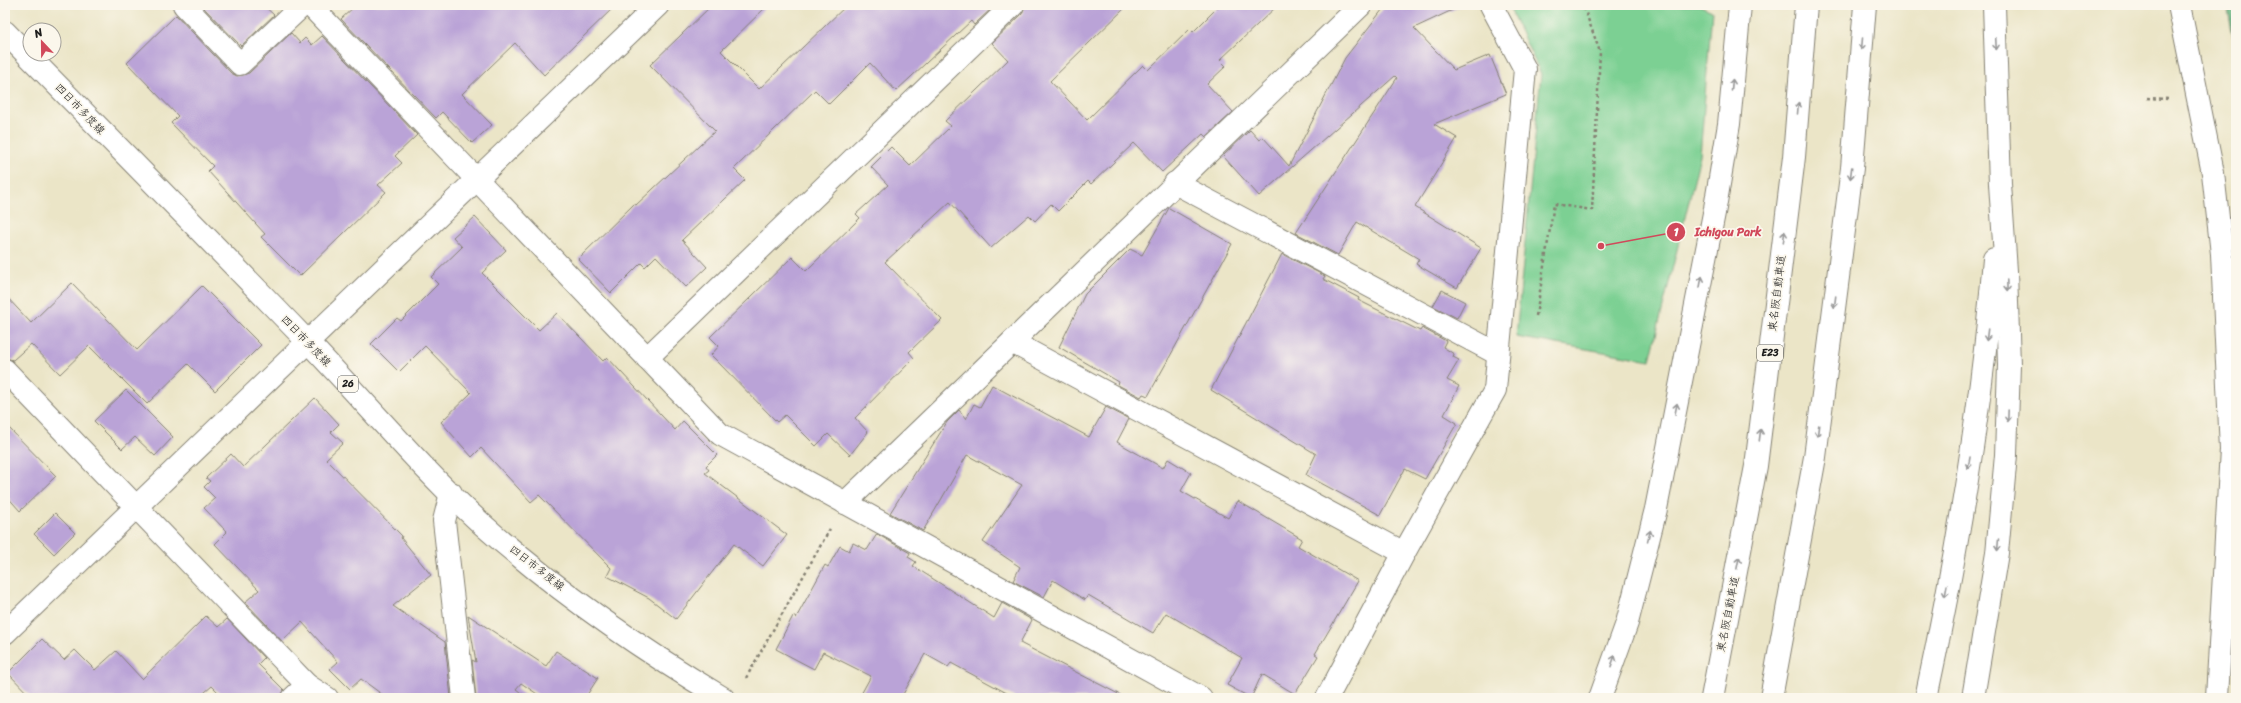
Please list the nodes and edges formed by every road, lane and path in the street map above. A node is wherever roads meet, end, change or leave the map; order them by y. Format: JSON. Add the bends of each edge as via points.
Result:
{"nodes":[{"id":1,"x":184,"y":5,"type":"edge"},
{"id":2,"x":303,"y":5,"type":"edge"},
{"id":3,"x":310,"y":5,"type":"edge"},
{"id":4,"x":658,"y":5,"type":"edge"},
{"id":5,"x":1013,"y":5,"type":"edge"},
{"id":6,"x":1361,"y":5,"type":"edge"},
{"id":7,"x":1491,"y":5,"type":"edge"},
{"id":8,"x":1583,"y":5,"type":"edge"},
{"id":9,"x":1740,"y":5,"type":"edge"},
{"id":10,"x":1806,"y":5,"type":"edge"},
{"id":11,"x":1865,"y":5,"type":"edge"},
{"id":12,"x":1994,"y":5,"type":"edge"},
{"id":13,"x":2179,"y":5,"type":"edge"},
{"id":14,"x":5,"y":32,"type":"edge"},
{"id":15,"x":475,"y":179,"type":"junction"},
{"id":16,"x":1175,"y":183,"type":"junction"},
{"id":17,"x":2000,"y":184,"type":"junction"},
{"id":18,"x":1536,"y":316,"type":"dead end"},
{"id":19,"x":307,"y":341,"type":"junction"},
{"id":20,"x":1012,"y":342,"type":"junction"},
{"id":21,"x":1498,"y":354,"type":"junction"},
{"id":22,"x":647,"y":358,"type":"junction"},
{"id":23,"x":5,"y":370,"type":"edge"},
{"id":24,"x":451,"y":493,"type":"junction"},
{"id":25,"x":845,"y":503,"type":"junction"},
{"id":26,"x":136,"y":507,"type":"junction"},
{"id":27,"x":1404,"y":553,"type":"junction"},
{"id":28,"x":5,"y":633,"type":"edge"},
{"id":29,"x":743,"y":684,"type":"dead end"},
{"id":30,"x":300,"y":691,"type":"edge"},
{"id":31,"x":327,"y":698,"type":"edge"},
{"id":32,"x":464,"y":698,"type":"edge"},
{"id":33,"x":723,"y":698,"type":"edge"},
{"id":34,"x":1201,"y":698,"type":"edge"},
{"id":35,"x":1327,"y":698,"type":"edge"},
{"id":36,"x":1600,"y":698,"type":"edge"},
{"id":37,"x":1712,"y":698,"type":"edge"},
{"id":38,"x":1771,"y":698,"type":"edge"},
{"id":39,"x":1926,"y":698,"type":"edge"},
{"id":40,"x":1973,"y":698,"type":"edge"},
{"id":41,"x":2217,"y":698,"type":"edge"}],
"edges":[{"from":1,"to":2,"type":"main road","via":[[240,64]]},
{"from":3,"to":15,"type":"main road"},
{"from":4,"to":15,"type":"main road"},
{"from":5,"to":22,"type":"main road"},
{"from":6,"to":16,"type":"main road"},
{"from":7,"to":21,"type":"main road","via":[[1525,69]]},
{"from":8,"to":18,"type":"path","via":[[1600,52],[1592,210],[1554,204]]},
{"from":36,"to":9,"type":"main road","one_way":true,"via":[[1627,623],[1656,509],[1715,208],[1728,124]]},
{"from":37,"to":10,"type":"main road","name":"東名阪自動車道","number":"E23","one_way":true,"via":[[1756,466],[1794,158]]},
{"from":11,"to":38,"type":"main road","one_way":true,"via":[[1852,168],[1815,457]]},
{"from":12,"to":17,"type":"main road","one_way":true},
{"from":13,"to":41,"type":"main road","via":[[2213,173],[2222,254],[2231,450]]},
{"from":14,"to":19,"type":"main road","name":"四日市多度線","number":"26"},
{"from":15,"to":19,"type":"main road"},
{"from":15,"to":22,"type":"main road"},
{"from":16,"to":20,"type":"main road"},
{"from":16,"to":21,"type":"main road"},
{"from":17,"to":39,"type":"main road","one_way":true,"via":[[1990,311],[1975,426]]},
{"from":17,"to":40,"type":"main road","one_way":true,"via":[[2009,365],[2006,455],[1997,553]]},
{"from":19,"to":24,"type":"main road","name":"四日市多度線","number":"26"},
{"from":19,"to":26,"type":"main road"},
{"from":20,"to":25,"type":"main road"},
{"from":20,"to":27,"type":"main road"},
{"from":21,"to":27,"type":"main road","via":[[1495,390]]},
{"from":22,"to":25,"type":"main road","via":[[720,434]]},
{"from":23,"to":26,"type":"main road"},
{"from":24,"to":32,"type":"main road","via":[[444,521]]},
{"from":24,"to":33,"type":"main road","name":"四日市多度線","number":"26","via":[[483,524],[544,575],[670,666]]},
{"from":25,"to":29,"type":"path"},
{"from":25,"to":34,"type":"main road"},
{"from":26,"to":28,"type":"main road"},
{"from":26,"to":30,"type":"main road"},
{"from":27,"to":35,"type":"main road"},
{"from":30,"to":31,"type":"main road"}]}
